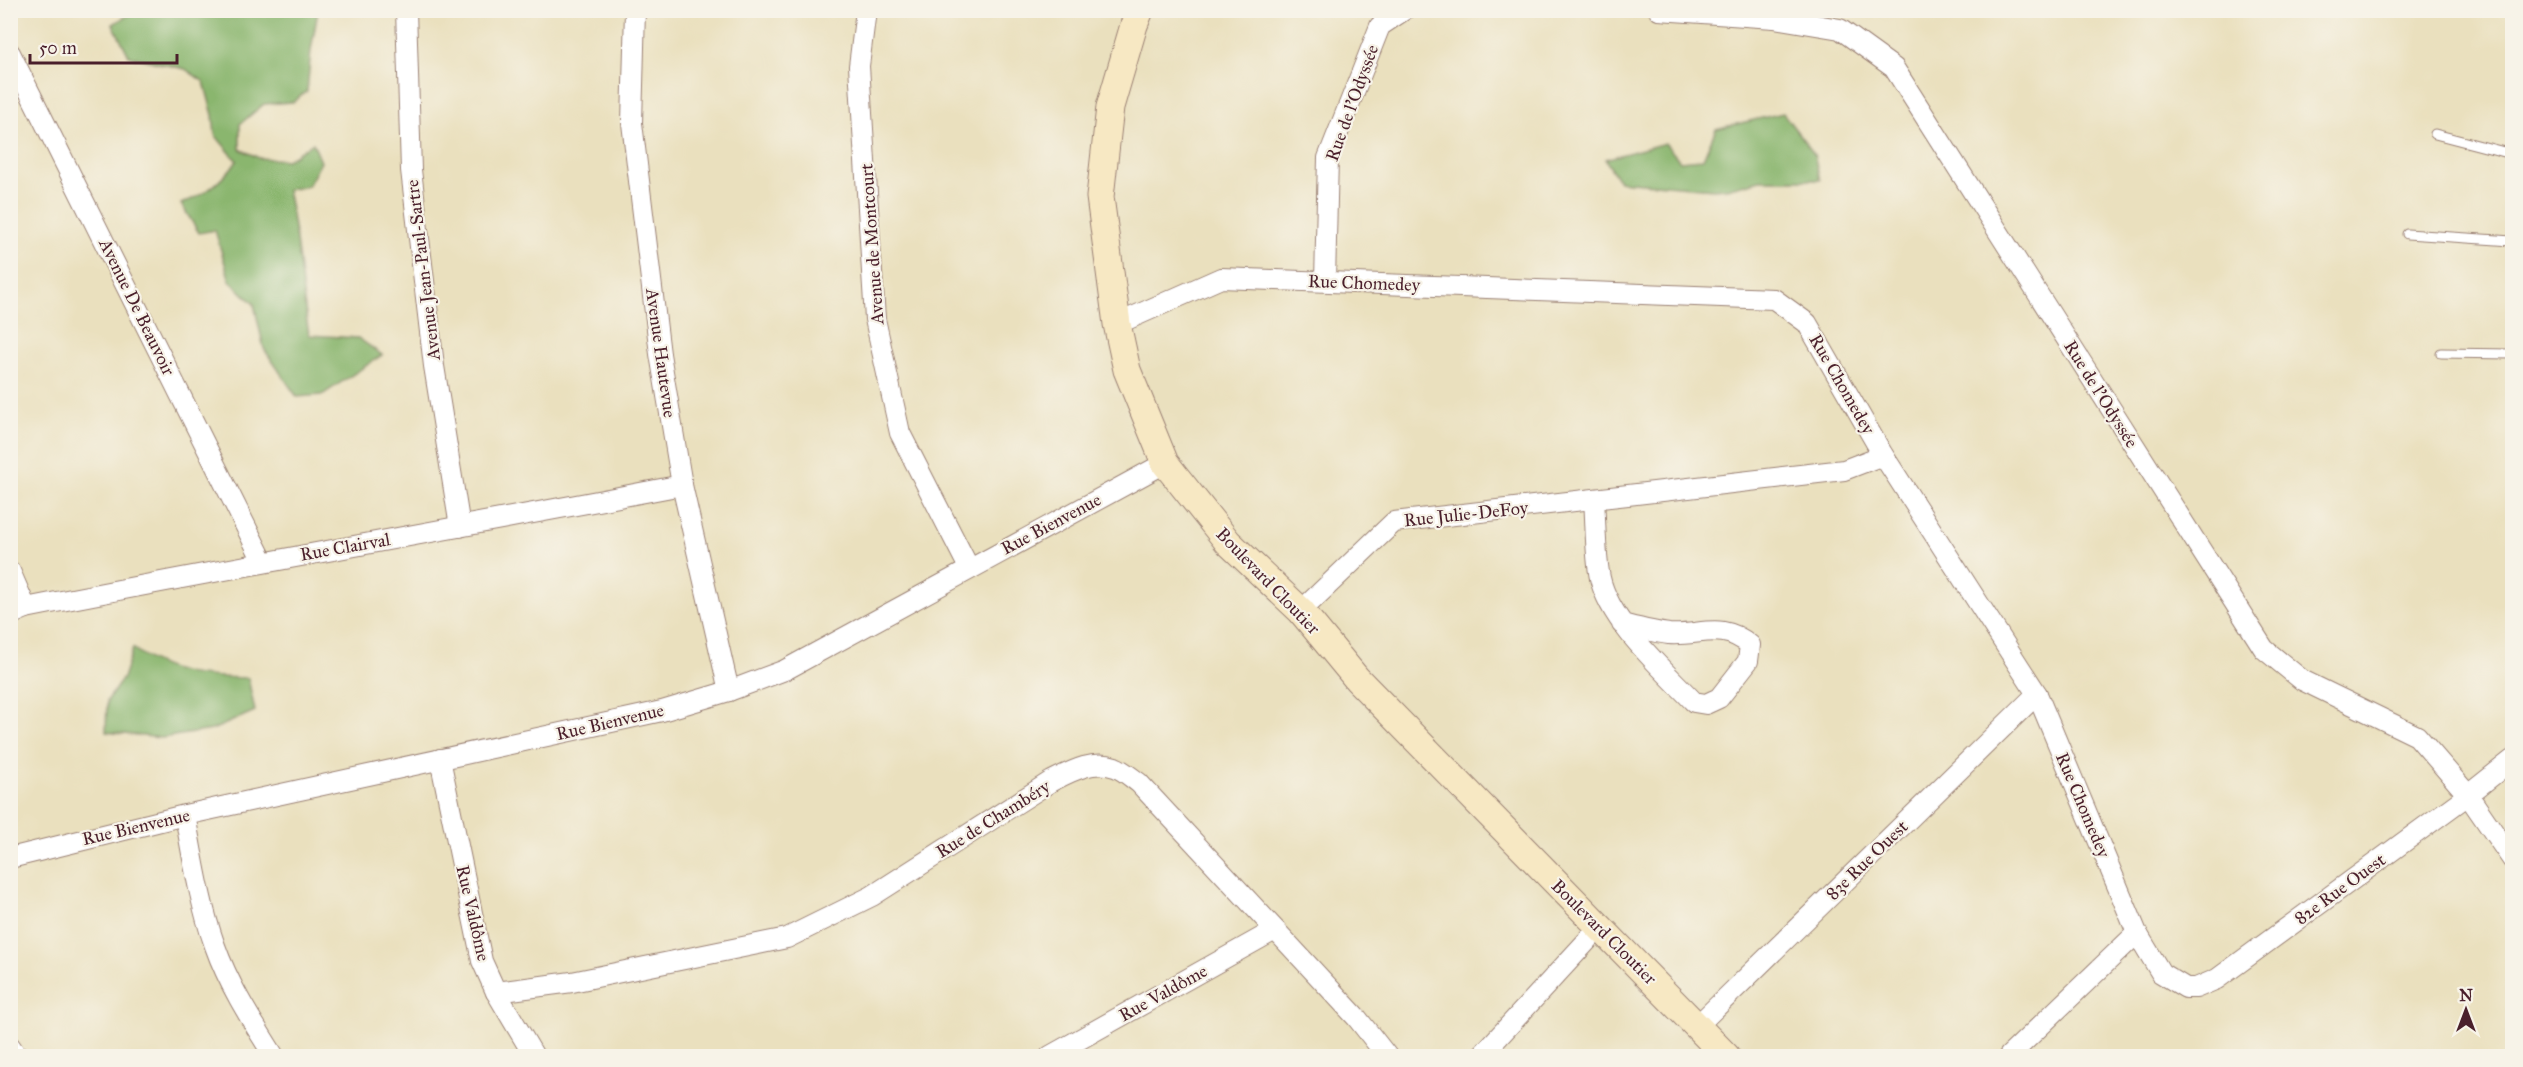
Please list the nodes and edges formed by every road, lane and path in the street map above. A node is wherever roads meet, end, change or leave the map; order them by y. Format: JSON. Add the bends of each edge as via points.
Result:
{"nodes":[{"id":1,"x":406,"y":10,"type":"edge"},
{"id":2,"x":635,"y":10,"type":"edge"},
{"id":3,"x":866,"y":10,"type":"edge"},
{"id":4,"x":1140,"y":10,"type":"edge"},
{"id":5,"x":1404,"y":10,"type":"edge"},
{"id":6,"x":1659,"y":10,"type":"edge"},
{"id":7,"x":10,"y":53,"type":"edge"},
{"id":8,"x":2435,"y":134,"type":"dead end"},
{"id":9,"x":2512,"y":154,"type":"edge"},
{"id":10,"x":2407,"y":234,"type":"dead end"},
{"id":11,"x":2512,"y":241,"type":"edge"},
{"id":12,"x":1324,"y":281,"type":"junction"},
{"id":13,"x":1117,"y":324,"type":"junction"},
{"id":14,"x":2441,"y":353,"type":"dead end"},
{"id":15,"x":2512,"y":354,"type":"edge"},
{"id":16,"x":1883,"y":455,"type":"junction"},
{"id":17,"x":1165,"y":463,"type":"junction"},
{"id":18,"x":682,"y":485,"type":"junction"},
{"id":19,"x":1594,"y":500,"type":"junction"},
{"id":20,"x":460,"y":527,"type":"junction"},
{"id":21,"x":263,"y":561,"type":"junction"},
{"id":22,"x":969,"y":568,"type":"junction"},
{"id":23,"x":10,"y":571,"type":"edge"},
{"id":24,"x":18,"y":611,"type":"edge"},
{"id":25,"x":1301,"y":611,"type":"junction"},
{"id":26,"x":1622,"y":624,"type":"junction"},
{"id":27,"x":729,"y":691,"type":"junction"},
{"id":28,"x":2037,"y":694,"type":"junction"},
{"id":29,"x":440,"y":759,"type":"junction"},
{"id":30,"x":2512,"y":760,"type":"edge"},
{"id":31,"x":2468,"y":795,"type":"junction"},
{"id":32,"x":185,"y":815,"type":"junction"},
{"id":33,"x":10,"y":858,"type":"edge"},
{"id":34,"x":2512,"y":859,"type":"edge"},
{"id":35,"x":1599,"y":928,"type":"junction"},
{"id":36,"x":1275,"y":930,"type":"junction"},
{"id":37,"x":2137,"y":933,"type":"junction"},
{"id":38,"x":2161,"y":973,"type":"joint"},
{"id":39,"x":496,"y":992,"type":"junction"},
{"id":40,"x":1697,"y":1026,"type":"junction"},
{"id":41,"x":10,"y":1046,"type":"edge"},
{"id":42,"x":17,"y":1056,"type":"edge"},
{"id":43,"x":274,"y":1056,"type":"edge"},
{"id":44,"x":534,"y":1056,"type":"edge"},
{"id":45,"x":1050,"y":1056,"type":"edge"},
{"id":46,"x":1387,"y":1056,"type":"edge"},
{"id":47,"x":1481,"y":1056,"type":"edge"},
{"id":48,"x":1726,"y":1056,"type":"edge"},
{"id":49,"x":2009,"y":1056,"type":"edge"}],
"edges":[{"from":1,"to":20,"type":"street","name":"Avenue Jean-Paul-Sartre","via":[[411,170],[434,366]]},
{"from":2,"to":18,"type":"street","name":"Avenue Hautevue","via":[[632,123],[660,354]]},
{"from":3,"to":22,"type":"street","name":"Avenue de Montcourt","via":[[859,66],[875,319],[900,433]]},
{"from":4,"to":13,"type":"street","name":"Boulevard Cloutier","via":[[1110,107],[1100,197]]},
{"from":5,"to":12,"type":"street","name":"Rue de l'Odyssée","via":[[1380,26],[1328,158]]},
{"from":6,"to":31,"type":"street","name":"Rue de l'Odyssée","via":[[1774,18],[1840,29],[1894,68],[2264,650],[2302,680],[2417,735]]},
{"from":7,"to":21,"type":"street","name":"Avenue De Beauvoir"},
{"from":8,"to":9,"type":"lane"},
{"from":10,"to":11,"type":"lane"},
{"from":12,"to":13,"type":"street","name":"Rue Chomedey","via":[[1221,278]]},
{"from":12,"to":16,"type":"street","name":"Rue Chomedey","via":[[1774,299],[1807,323]]},
{"from":13,"to":17,"type":"street","name":"Boulevard Cloutier","via":[[1127,370]]},
{"from":14,"to":15,"type":"lane"},
{"from":16,"to":19,"type":"street","name":"Rue Julie-DeFoy","via":[[1844,470]]},
{"from":16,"to":28,"type":"street","name":"Rue Chomedey"},
{"from":17,"to":22,"type":"street","name":"Rue Bienvenue"},
{"from":17,"to":25,"type":"street","name":"Boulevard Cloutier","via":[[1228,542]]},
{"from":18,"to":20,"type":"street","name":"Rue Clairval"},
{"from":18,"to":27,"type":"street","name":"Avenue Hautevue"},
{"from":19,"to":25,"type":"street","name":"Rue Julie-DeFoy","via":[[1394,522]]},
{"from":19,"to":26,"type":"street","via":[[1600,578]]},
{"from":20,"to":21,"type":"street","name":"Rue Clairval"},
{"from":21,"to":24,"type":"street","name":"Rue Clairval"},
{"from":22,"to":27,"type":"street","name":"Rue Bienvenue","via":[[784,670]]},
{"from":23,"to":24,"type":"street"},
{"from":25,"to":35,"type":"street","name":"Boulevard Cloutier","via":[[1357,679]]},
{"from":26,"to":26,"type":"street","via":[[1694,702],[1706,704],[1719,698],[1748,661],[1750,645],[1737,634],[1671,634]]},
{"from":27,"to":29,"type":"street","name":"Rue Bienvenue","via":[[662,711]]},
{"from":28,"to":37,"type":"street","name":"Rue Chomedey"},
{"from":28,"to":40,"type":"street","name":"83e Rue Ouest"},
{"from":29,"to":32,"type":"street","name":"Rue Bienvenue"},
{"from":29,"to":39,"type":"street","name":"Rue Valdôme","via":[[482,962]]},
{"from":30,"to":31,"type":"street","name":"82e Rue Ouest"},
{"from":31,"to":34,"type":"street","name":"Rue de l'Odyssée"},
{"from":31,"to":38,"type":"street","name":"82e Rue Ouest","via":[[2217,979],[2186,988]]},
{"from":32,"to":33,"type":"street","name":"Rue Bienvenue"},
{"from":32,"to":43,"type":"street","via":[[215,947],[234,990]]},
{"from":35,"to":40,"type":"street","name":"Boulevard Cloutier"},
{"from":35,"to":47,"type":"street"},
{"from":36,"to":39,"type":"street","name":"Rue de Chambéry","via":[[1139,783],[1116,767],[1095,764],[1050,782],[872,896],[788,938],[572,982]]},
{"from":36,"to":45,"type":"street","name":"Rue Valdôme"},
{"from":36,"to":46,"type":"street","name":"Rue de Chambéry"},
{"from":37,"to":38,"type":"street","name":"Rue Chomedey"},
{"from":37,"to":49,"type":"street"},
{"from":39,"to":44,"type":"street","name":"Rue Valdôme"},
{"from":40,"to":48,"type":"street","name":"Boulevard Cloutier"},
{"from":41,"to":42,"type":"street"}]}
